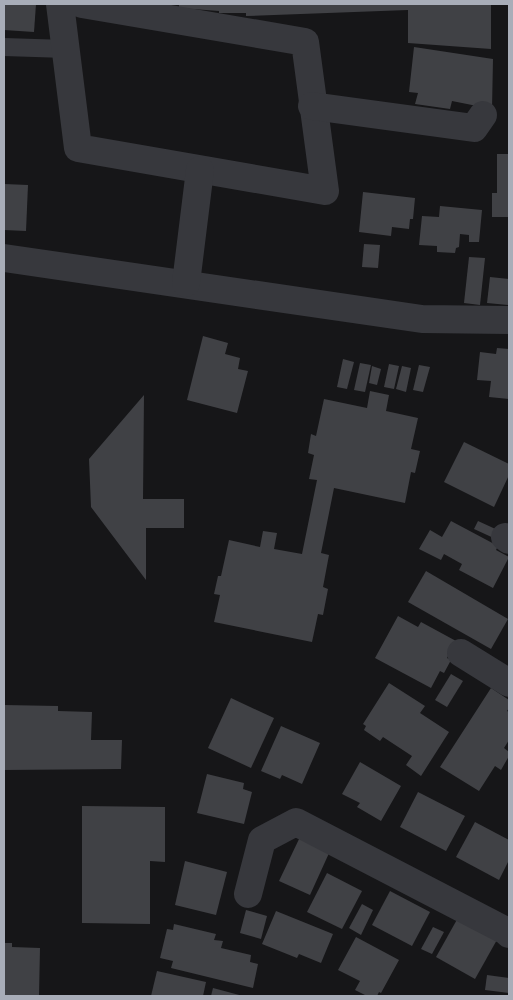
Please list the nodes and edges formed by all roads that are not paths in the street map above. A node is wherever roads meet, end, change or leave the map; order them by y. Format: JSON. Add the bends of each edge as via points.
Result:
{"nodes":[{"id":1,"x":60,"y":4,"type":"edge"},
{"id":2,"x":82,"y":4,"type":"edge"},
{"id":3,"x":4,"y":47,"type":"edge"},
{"id":4,"x":66,"y":49,"type":"junction"},
{"id":5,"x":312,"y":106,"type":"junction"},
{"id":6,"x":482,"y":115,"type":"dead end"},
{"id":7,"x":200,"y":170,"type":"junction"},
{"id":8,"x":4,"y":258,"type":"edge"},
{"id":9,"x":186,"y":283,"type":"junction"},
{"id":10,"x":509,"y":320,"type":"edge"},
{"id":11,"x":461,"y":653,"type":"dead end"},
{"id":12,"x":509,"y":683,"type":"edge"},
{"id":13,"x":248,"y":894,"type":"dead end"},
{"id":14,"x":509,"y":934,"type":"edge"}],
"edges":[{"from":1,"to":4,"type":"street"},
{"from":2,"to":5,"type":"street","via":[[305,42]]},
{"from":3,"to":4,"type":"lane"},
{"from":4,"to":7,"type":"street","via":[[78,148]]},
{"from":5,"to":6,"type":"street","via":[[474,128]]},
{"from":5,"to":7,"type":"street","via":[[324,190]]},
{"from":7,"to":9,"type":"street"},
{"from":8,"to":9,"type":"street"},
{"from":9,"to":10,"type":"street","via":[[422,320]]},
{"from":11,"to":12,"type":"street"},
{"from":13,"to":14,"type":"street","via":[[262,840],[296,822]]}]}
